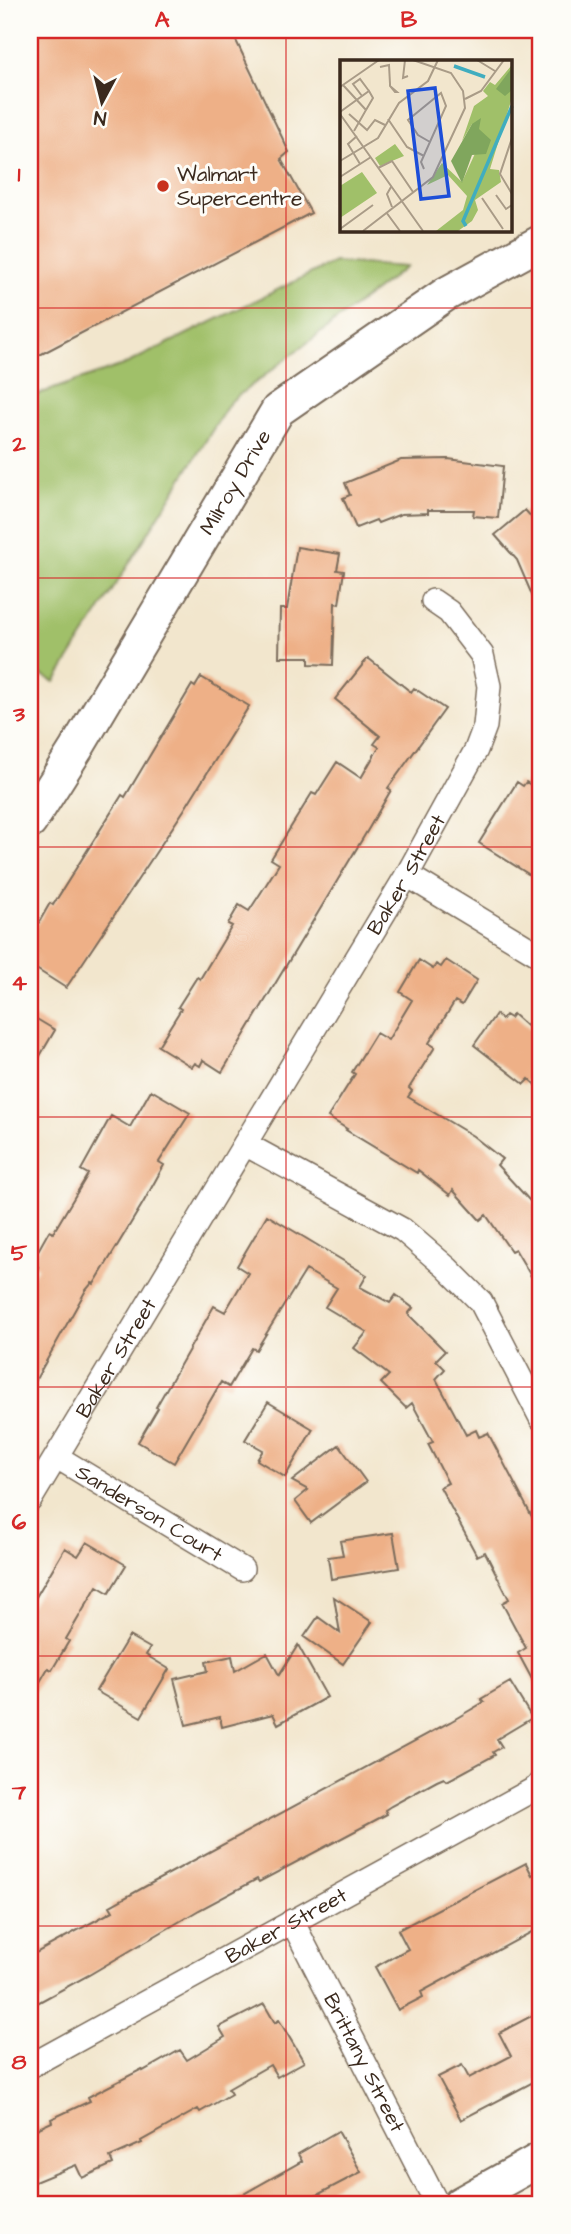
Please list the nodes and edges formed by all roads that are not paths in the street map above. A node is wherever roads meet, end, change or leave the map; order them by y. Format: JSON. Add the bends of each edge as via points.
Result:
{"nodes":[{"id":1,"x":541,"y":243,"type":"edge"},
{"id":2,"x":433,"y":601,"type":"dead end"},
{"id":3,"x":30,"y":822,"type":"edge"},
{"id":4,"x":407,"y":875,"type":"junction"},
{"id":5,"x":541,"y":956,"type":"edge"},
{"id":6,"x":245,"y":1144,"type":"junction"},
{"id":7,"x":541,"y":1419,"type":"edge"},
{"id":8,"x":57,"y":1457,"type":"junction"},
{"id":9,"x":30,"y":1500,"type":"edge"},
{"id":10,"x":242,"y":1569,"type":"dead end"},
{"id":11,"x":541,"y":1782,"type":"edge"},
{"id":12,"x":292,"y":1921,"type":"junction"},
{"id":13,"x":30,"y":2066,"type":"edge"},
{"id":14,"x":541,"y":2159,"type":"edge"},
{"id":15,"x":437,"y":2204,"type":"edge"},
{"id":16,"x":460,"y":2204,"type":"edge"}],
"edges":[{"from":1,"to":3,"type":"street","name":"Milroy Drive","via":[[446,294],[278,410]]},
{"from":2,"to":4,"type":"street","name":"Baker Street","via":[[449,612],[482,655],[489,686],[485,726],[476,750]]},
{"from":4,"to":5,"type":"street"},
{"from":4,"to":6,"type":"street","name":"Baker Street"},
{"from":6,"to":7,"type":"street","via":[[403,1230],[447,1268],[481,1302]]},
{"from":6,"to":8,"type":"street","name":"Baker Street"},
{"from":8,"to":9,"type":"street","name":"Baker Street"},
{"from":8,"to":10,"type":"street","name":"Sanderson Court"},
{"from":11,"to":12,"type":"street","name":"Baker Street"},
{"from":12,"to":13,"type":"street","name":"Baker Street"},
{"from":12,"to":15,"type":"street","name":"Brittany Street"},
{"from":14,"to":16,"type":"street"}]}
